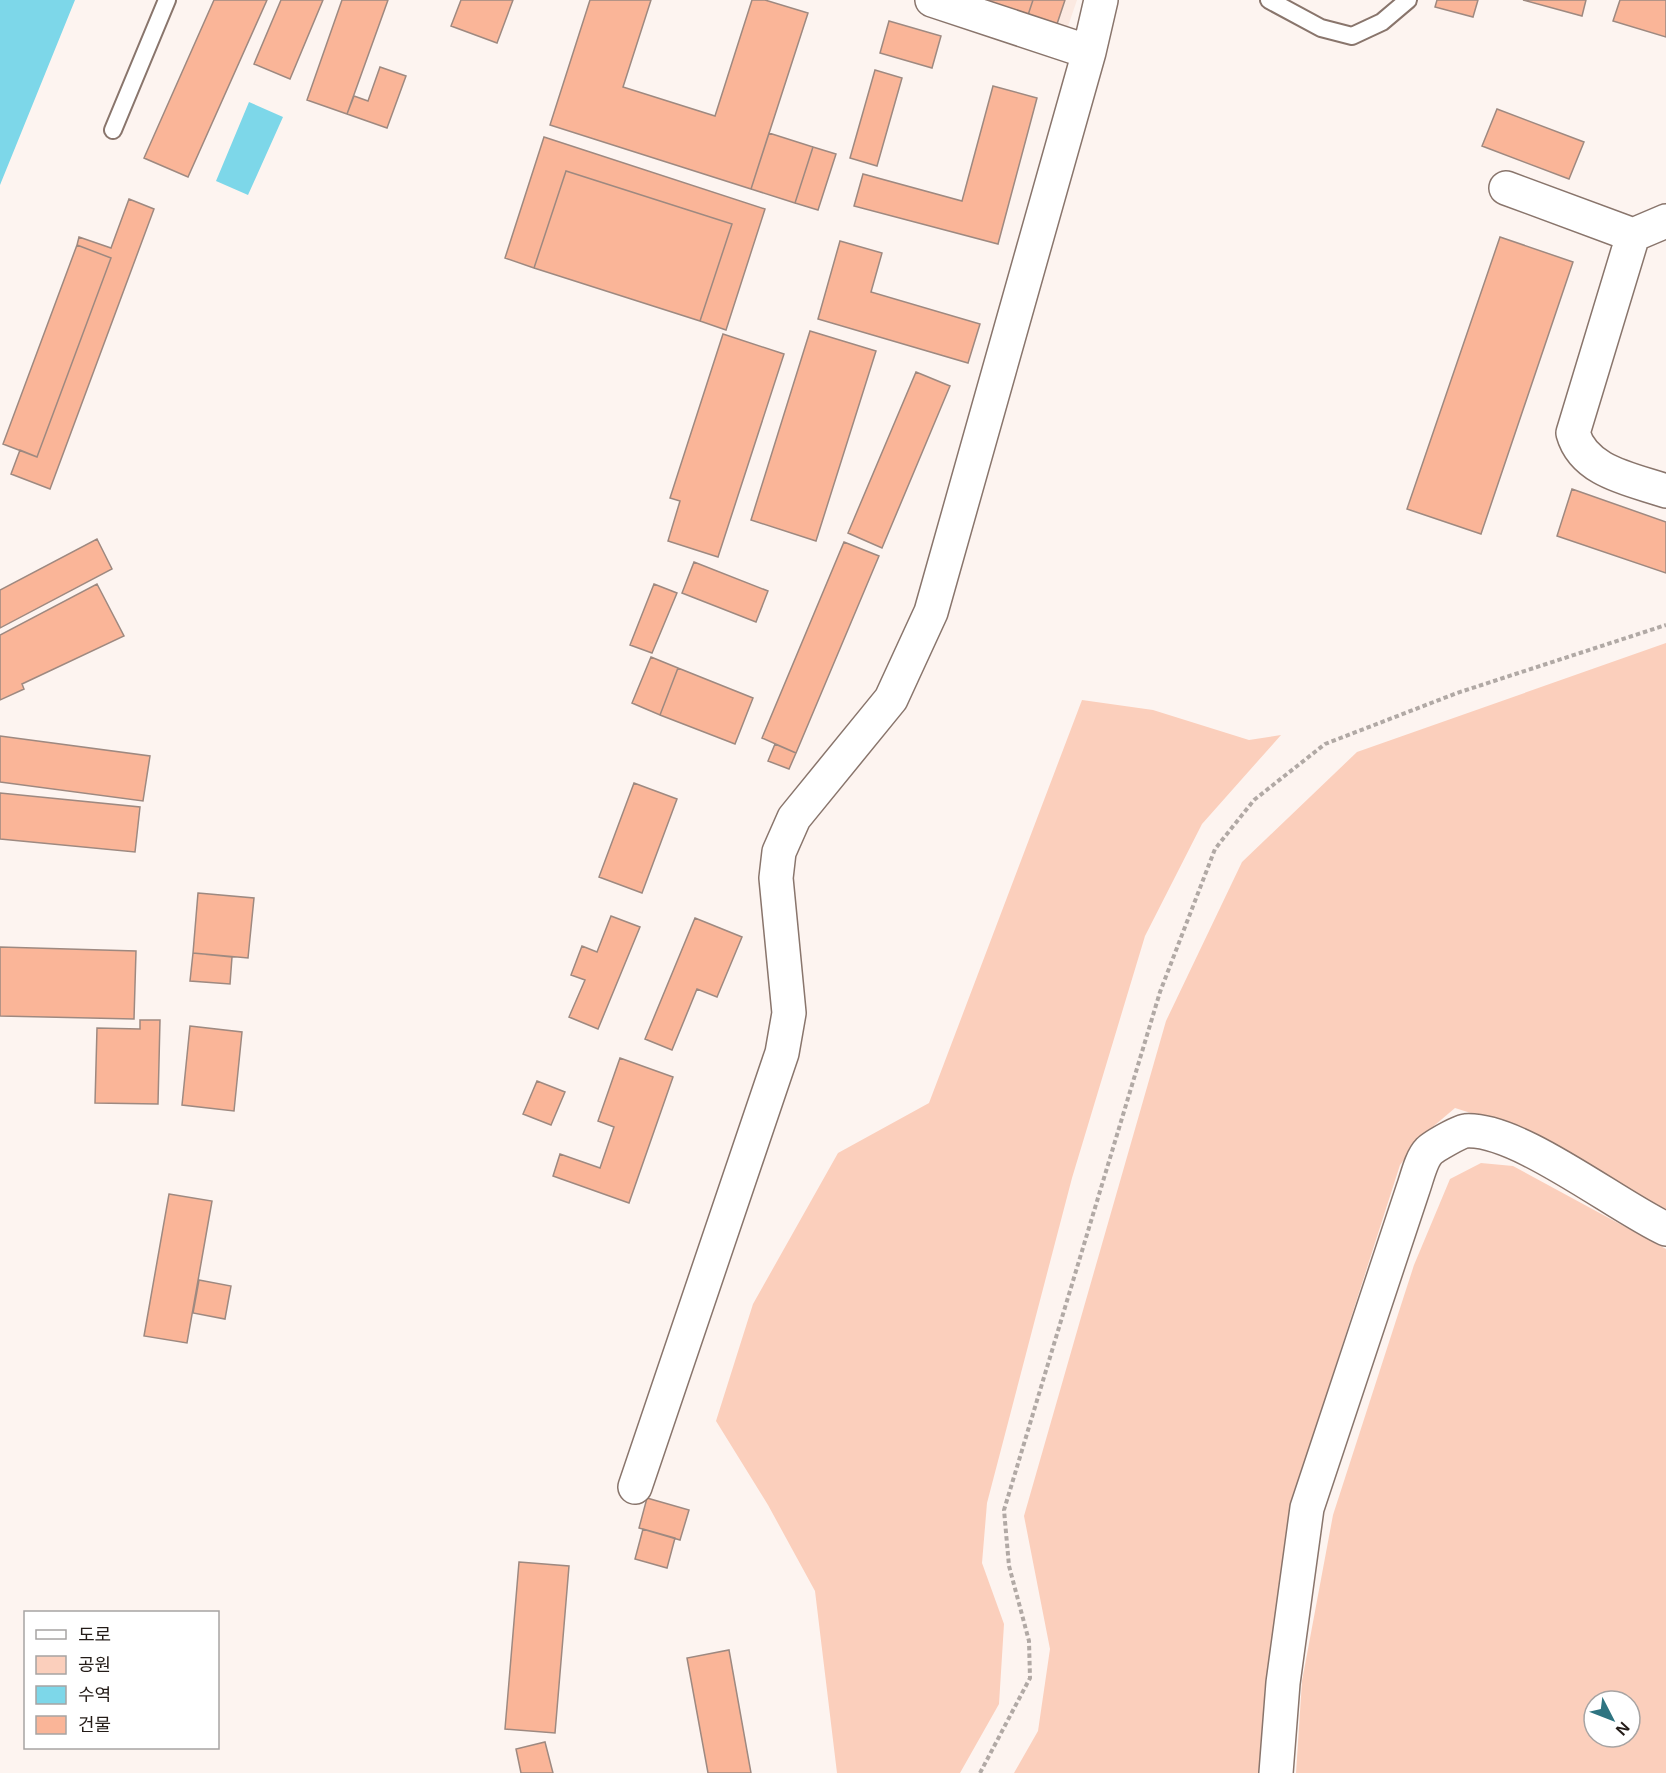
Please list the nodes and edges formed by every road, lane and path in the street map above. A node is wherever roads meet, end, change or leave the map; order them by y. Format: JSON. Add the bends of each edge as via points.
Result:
{"nodes":[{"id":1,"x":167,"y":0,"type":"edge"},
{"id":2,"x":932,"y":0,"type":"edge"},
{"id":3,"x":1101,"y":0,"type":"edge"},
{"id":4,"x":1269,"y":0,"type":"edge"},
{"id":5,"x":1408,"y":0,"type":"edge"},
{"id":6,"x":1089,"y":52,"type":"junction"},
{"id":7,"x":113,"y":130,"type":"dead end"},
{"id":8,"x":1506,"y":188,"type":"dead end"},
{"id":9,"x":1666,"y":221,"type":"edge"},
{"id":10,"x":1633,"y":236,"type":"junction"},
{"id":11,"x":1666,"y":491,"type":"edge"},
{"id":12,"x":1666,"y":625,"type":"edge"},
{"id":13,"x":1666,"y":1229,"type":"edge"},
{"id":14,"x":635,"y":1486,"type":"dead end"},
{"id":15,"x":980,"y":1773,"type":"edge"},
{"id":16,"x":1276,"y":1773,"type":"edge"}],
"edges":[{"from":1,"to":7,"type":"lane"},
{"from":2,"to":6,"type":"street"},
{"from":3,"to":6,"type":"street"},
{"from":4,"to":5,"type":"lane","via":[[1321,28],[1352,36],[1382,22]]},
{"from":6,"to":14,"type":"street","via":[[931,612],[891,699],[794,818],[779,852],[776,878],[789,1014],[782,1053]]},
{"from":8,"to":10,"type":"street"},
{"from":9,"to":10,"type":"street"},
{"from":10,"to":11,"type":"street","via":[[1573,433],[1587,460]]},
{"from":12,"to":15,"type":"path","via":[[1457,693],[1325,744],[1254,800],[1215,849],[1160,992],[1004,1510],[1009,1566],[1029,1641],[1029,1678]]},
{"from":13,"to":16,"type":"street","via":[[1638,1216],[1554,1162],[1499,1137],[1464,1131],[1429,1150],[1307,1508],[1283,1683]]}]}
